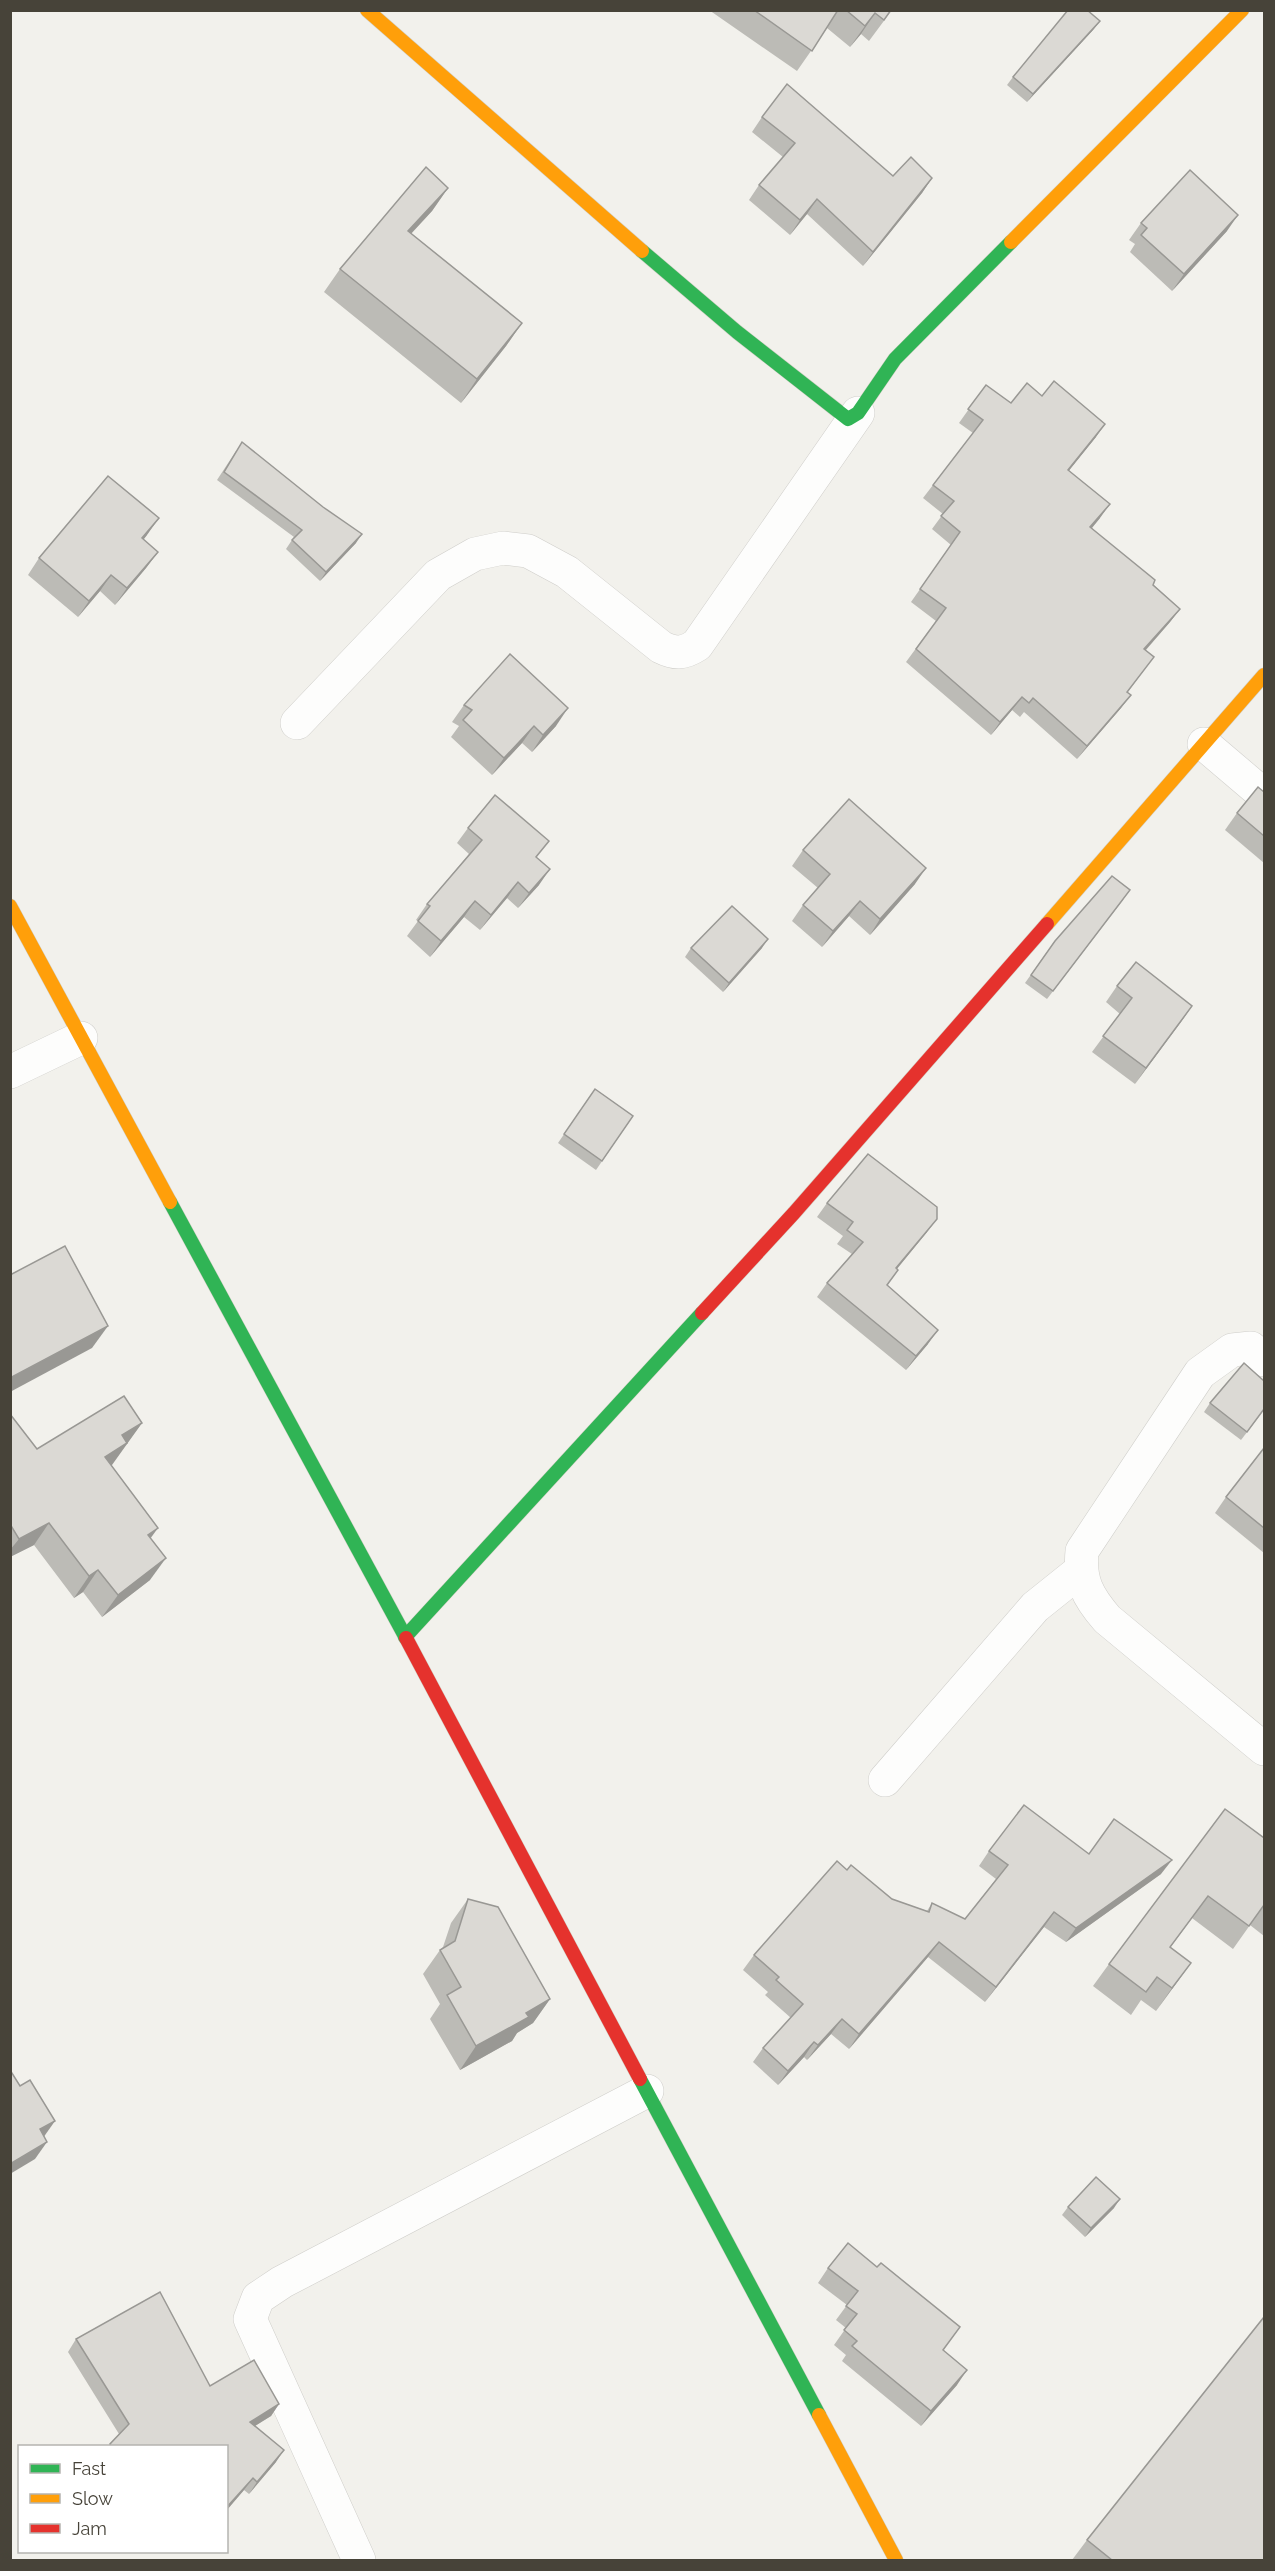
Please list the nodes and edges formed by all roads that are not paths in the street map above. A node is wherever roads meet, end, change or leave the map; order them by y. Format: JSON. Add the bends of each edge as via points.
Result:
{"nodes":[{"id":1,"x":367,"y":10,"type":"edge"},
{"id":2,"x":1242,"y":10,"type":"edge"},
{"id":3,"x":858,"y":413,"type":"junction"},
{"id":4,"x":1264,"y":675,"type":"edge"},
{"id":5,"x":297,"y":723,"type":"dead end"},
{"id":6,"x":1204,"y":744,"type":"junction"},
{"id":7,"x":1264,"y":795,"type":"edge"},
{"id":8,"x":10,"y":906,"type":"edge"},
{"id":9,"x":81,"y":1038,"type":"junction"},
{"id":10,"x":10,"y":1072,"type":"edge"},
{"id":11,"x":1264,"y":1360,"type":"edge"},
{"id":12,"x":1080,"y":1571,"type":"junction"},
{"id":13,"x":405,"y":1637,"type":"junction"},
{"id":14,"x":1264,"y":1749,"type":"edge"},
{"id":15,"x":885,"y":1780,"type":"dead end"},
{"id":16,"x":647,"y":2091,"type":"junction"},
{"id":17,"x":359,"y":2560,"type":"edge"},
{"id":18,"x":896,"y":2560,"type":"edge"}],
"edges":[{"from":1,"to":3,"type":"street","via":[[737,332],[848,419]]},
{"from":2,"to":3,"type":"street","via":[[895,359]]},
{"from":3,"to":5,"type":"street","via":[[697,645],[689,650],[671,652],[661,647],[567,572],[528,551],[503,548],[475,554],[438,575]]},
{"from":4,"to":6,"type":"street"},
{"from":6,"to":7,"type":"street"},
{"from":6,"to":13,"type":"street","via":[[795,1213]]},
{"from":8,"to":9,"type":"street"},
{"from":9,"to":10,"type":"street"},
{"from":9,"to":13,"type":"street"},
{"from":11,"to":12,"type":"street","via":[[1251,1348],[1232,1350],[1200,1373],[1082,1551]]},
{"from":12,"to":14,"type":"street","via":[[1093,1602],[1107,1619]]},
{"from":12,"to":15,"type":"street","via":[[1035,1607]]},
{"from":13,"to":16,"type":"street"},
{"from":16,"to":17,"type":"street","via":[[258,2298],[250,2319]]},
{"from":16,"to":18,"type":"street"}]}
